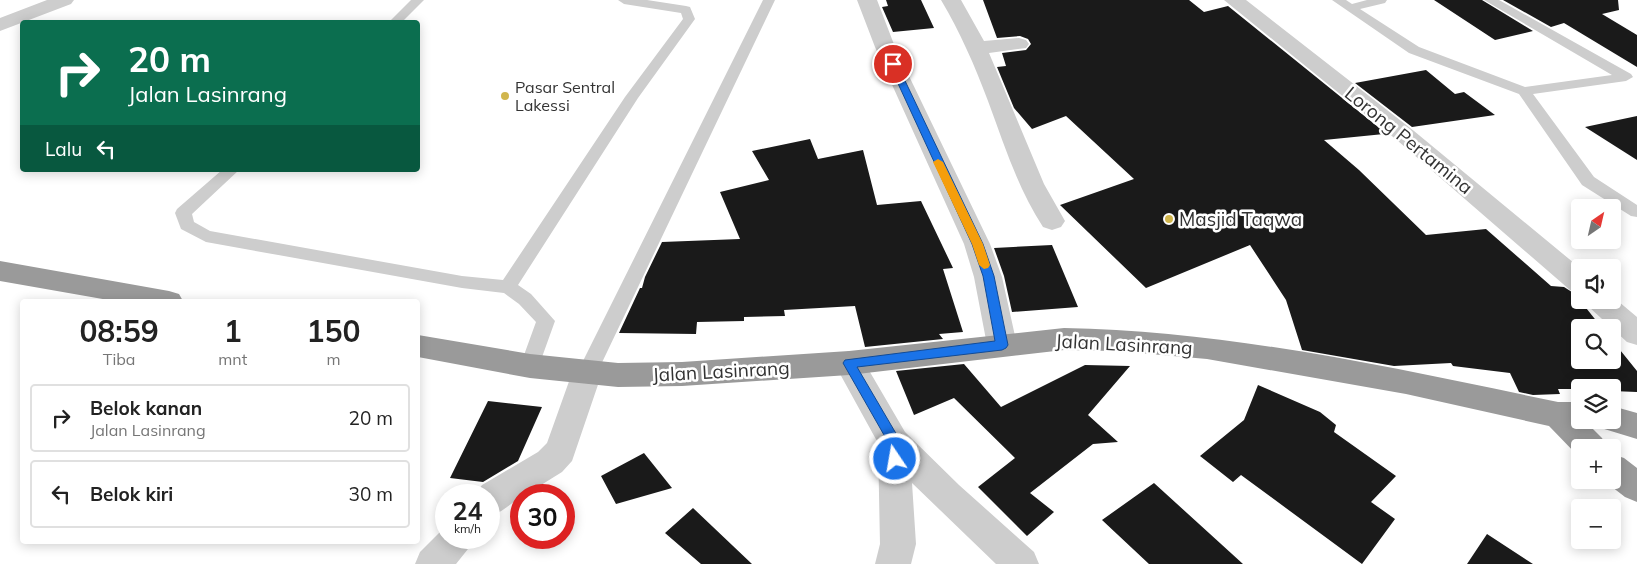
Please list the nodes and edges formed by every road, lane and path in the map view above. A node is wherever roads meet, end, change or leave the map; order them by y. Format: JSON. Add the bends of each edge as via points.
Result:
{"nodes":[{"id":1,"x":64,"y":0,"type":"edge"},
{"id":2,"x":418,"y":0,"type":"edge"},
{"id":3,"x":624,"y":0,"type":"edge"},
{"id":4,"x":769,"y":0,"type":"edge"},
{"id":5,"x":867,"y":0,"type":"edge"},
{"id":6,"x":952,"y":0,"type":"edge"},
{"id":7,"x":1234,"y":0,"type":"edge"},
{"id":8,"x":1381,"y":0,"type":"edge"},
{"id":9,"x":1490,"y":0,"type":"edge"},
{"id":10,"x":1344,"y":4,"type":"edge"},
{"id":11,"x":397,"y":20,"type":"edge"},
{"id":12,"x":0,"y":25,"type":"edge"},
{"id":13,"x":1019,"y":44,"type":"dead end"},
{"id":14,"x":978,"y":48,"type":"junction"},
{"id":15,"x":1524,"y":91,"type":"junction"},
{"id":16,"x":229,"y":172,"type":"edge"},
{"id":17,"x":1637,"y":212,"type":"edge"},
{"id":18,"x":1052,"y":221,"type":"dead end"},
{"id":19,"x":0,"y":271,"type":"edge"},
{"id":20,"x":1571,"y":275,"type":"edge"},
{"id":21,"x":508,"y":287,"type":"junction"},
{"id":22,"x":158,"y":299,"type":"edge"},
{"id":23,"x":1609,"y":309,"type":"edge"},
{"id":24,"x":1637,"y":334,"type":"edge"},
{"id":25,"x":1002,"y":345,"type":"junction"},
{"id":26,"x":420,"y":346,"type":"edge"},
{"id":27,"x":849,"y":363,"type":"junction"},
{"id":28,"x":530,"y":366,"type":"junction"},
{"id":29,"x":587,"y":373,"type":"junction"},
{"id":30,"x":1569,"y":415,"type":"edge"},
{"id":31,"x":1621,"y":422,"type":"edge"},
{"id":32,"x":1637,"y":426,"type":"edge"},
{"id":33,"x":1585,"y":439,"type":"edge"},
{"id":34,"x":894,"y":442,"type":"junction"},
{"id":35,"x":1621,"y":475,"type":"edge"},
{"id":36,"x":1637,"y":487,"type":"edge"},
{"id":37,"x":500,"y":492,"type":"edge"},
{"id":38,"x":446,"y":549,"type":"edge"},
{"id":39,"x":433,"y":564,"type":"edge"},
{"id":40,"x":893,"y":564,"type":"edge"},
{"id":41,"x":1022,"y":564,"type":"edge"}],
"edges":[{"from":1,"to":12,"type":"street"},
{"from":2,"to":11,"type":"lane"},
{"from":3,"to":21,"type":"lane","via":[[686,10],[689,19],[632,97]]},
{"from":4,"to":29,"type":"lane"},
{"from":5,"to":25,"type":"street","via":[[977,244],[988,276]]},
{"from":6,"to":14,"type":"street"},
{"from":7,"to":20,"type":"street","name":"Lorong Pertamina","via":[[1406,136]]},
{"from":8,"to":10,"type":"lane"},
{"from":9,"to":15,"type":"lane","via":[[1626,77]]},
{"from":10,"to":15,"type":"lane","via":[[1414,50]]},
{"from":13,"to":14,"type":"street"},
{"from":14,"to":18,"type":"street","via":[[1043,208]]},
{"from":15,"to":17,"type":"lane","via":[[1588,180]]},
{"from":16,"to":21,"type":"lane","via":[[183,213],[187,225],[206,236],[462,282]]},
{"from":19,"to":22,"type":"highway"},
{"from":21,"to":28,"type":"lane","via":[[546,321]]},
{"from":23,"to":24,"type":"street"},
{"from":25,"to":27,"type":"highway","name":"Jalan Lasinrang"},
{"from":25,"to":30,"type":"highway","name":"Jalan Lasinrang","via":[[1072,339],[1208,348],[1406,382]]},
{"from":26,"to":28,"type":"highway","name":"Jalan Lasinrang"},
{"from":27,"to":29,"type":"highway","name":"Jalan Lasinrang","via":[[682,374]]},
{"from":27,"to":34,"type":"street"},
{"from":28,"to":29,"type":"highway","name":"Jalan Lasinrang"},
{"from":29,"to":37,"type":"street","via":[[561,451],[550,462]]},
{"from":30,"to":33,"type":"highway"},
{"from":31,"to":32,"type":"highway"},
{"from":34,"to":40,"type":"street","via":[[898,544]]},
{"from":34,"to":41,"type":"street"},
{"from":35,"to":36,"type":"highway"},
{"from":38,"to":39,"type":"street"}]}
